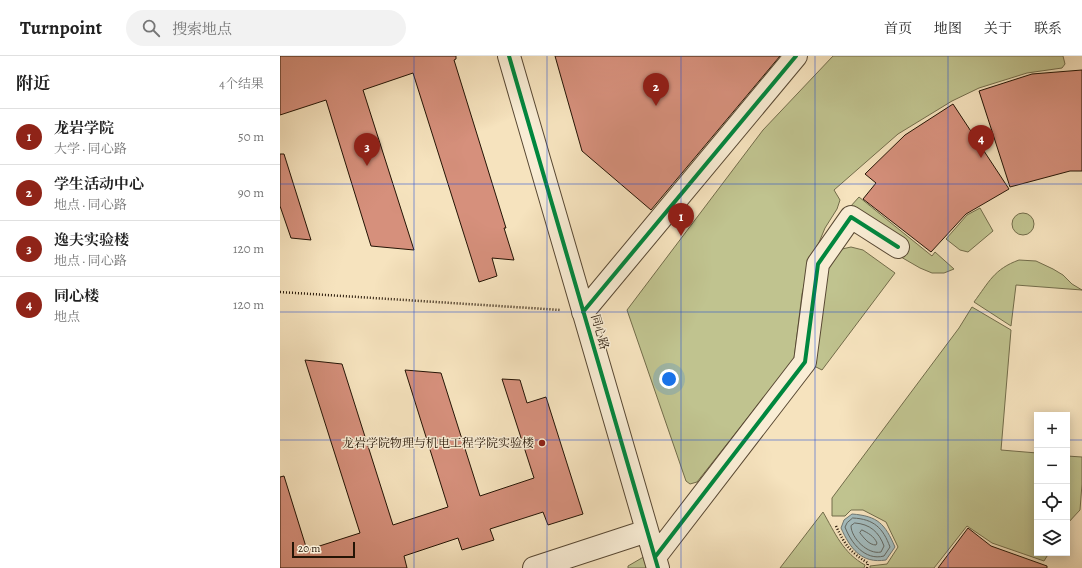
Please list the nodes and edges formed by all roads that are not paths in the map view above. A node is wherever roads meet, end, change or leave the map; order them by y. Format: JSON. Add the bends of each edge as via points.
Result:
{"nodes":[{"id":1,"x":509,"y":56,"type":"edge"},
{"id":2,"x":796,"y":56,"type":"edge"},
{"id":3,"x":898,"y":247,"type":"dead end"},
{"id":4,"x":583,"y":312,"type":"junction"},
{"id":5,"x":647,"y":531,"type":"junction"},
{"id":6,"x":656,"y":563,"type":"edge"},
{"id":7,"x":534,"y":568,"type":"edge"}],
"edges":[{"from":1,"to":4,"type":"street","name":"同心路"},
{"from":2,"to":4,"type":"street"},
{"from":3,"to":6,"type":"street","via":[[851,217],[818,264],[805,362]]},
{"from":4,"to":5,"type":"street","name":"同心路"},
{"from":5,"to":6,"type":"street","name":"同心路"},
{"from":5,"to":7,"type":"street"}]}
